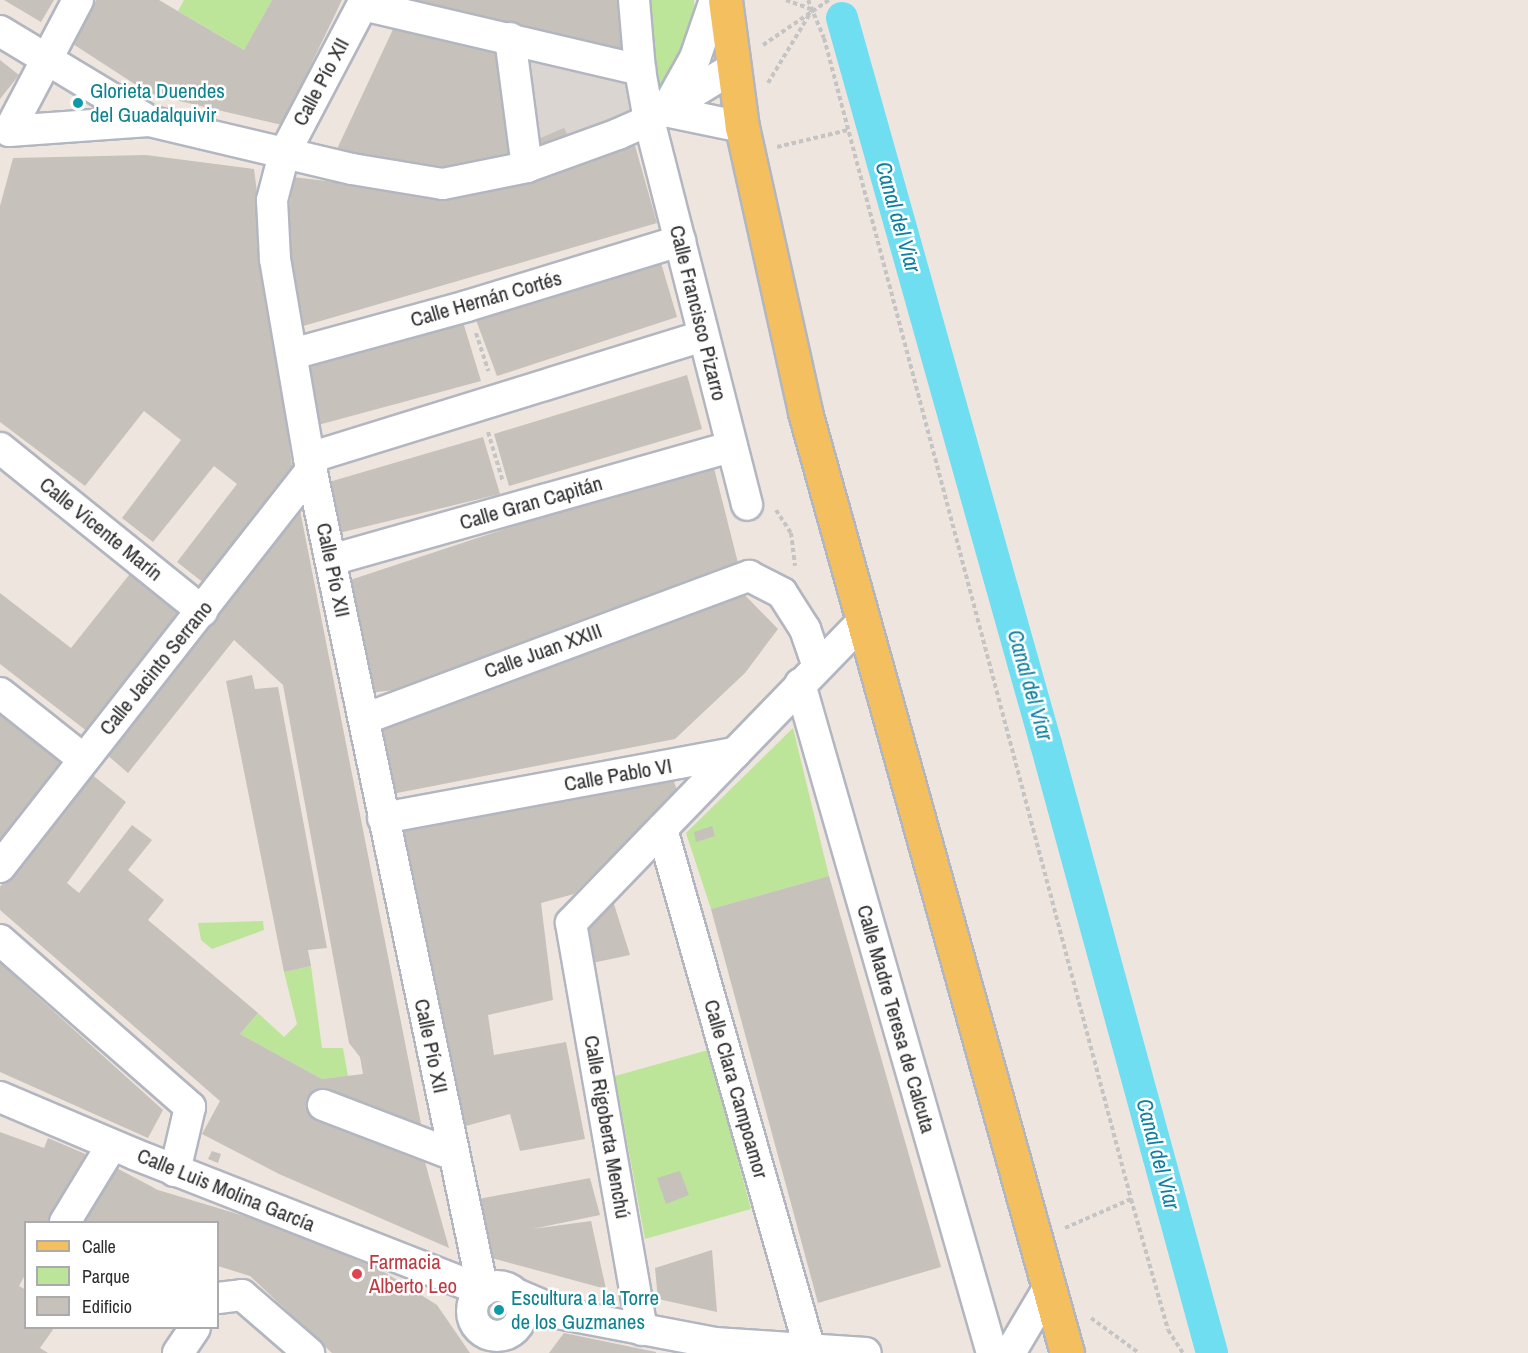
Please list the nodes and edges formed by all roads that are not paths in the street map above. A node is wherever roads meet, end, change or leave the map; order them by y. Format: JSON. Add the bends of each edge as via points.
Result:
{"nodes":[{"id":1,"x":78,"y":0,"type":"edge"},
{"id":2,"x":634,"y":0,"type":"edge"},
{"id":3,"x":715,"y":0,"type":"edge"},
{"id":4,"x":725,"y":0,"type":"edge"},
{"id":5,"x":364,"y":3,"type":"edge"},
{"id":6,"x":0,"y":32,"type":"edge"},
{"id":7,"x":510,"y":38,"type":"junction"},
{"id":8,"x":43,"y":59,"type":"junction"},
{"id":9,"x":733,"y":68,"type":"junction"},
{"id":10,"x":640,"y":70,"type":"junction"},
{"id":11,"x":657,"y":115,"type":"junction"},
{"id":12,"x":148,"y":121,"type":"junction"},
{"id":13,"x":742,"y":127,"type":"junction"},
{"id":14,"x":4,"y":131,"type":"edge"},
{"id":15,"x":284,"y":153,"type":"junction"},
{"id":16,"x":527,"y":167,"type":"junction"},
{"id":17,"x":680,"y":241,"type":"junction"},
{"id":18,"x":704,"y":336,"type":"junction"},
{"id":19,"x":292,"y":354,"type":"junction"},
{"id":20,"x":731,"y":447,"type":"junction"},
{"id":21,"x":0,"y":448,"type":"edge"},
{"id":22,"x":311,"y":463,"type":"junction"},
{"id":23,"x":747,"y":505,"type":"road end"},
{"id":24,"x":331,"y":560,"type":"junction"},
{"id":25,"x":782,"y":593,"type":"joint"},
{"id":26,"x":202,"y":611,"type":"junction"},
{"id":27,"x":864,"y":621,"type":"junction"},
{"id":28,"x":809,"y":675,"type":"junction"},
{"id":29,"x":0,"y":693,"type":"edge"},
{"id":30,"x":364,"y":719,"type":"junction"},
{"id":31,"x":735,"y":753,"type":"junction"},
{"id":32,"x":82,"y":758,"type":"junction"},
{"id":33,"x":383,"y":818,"type":"junction"},
{"id":34,"x":662,"y":829,"type":"junction"},
{"id":35,"x":0,"y":867,"type":"edge"},
{"id":36,"x":0,"y":940,"type":"edge"},
{"id":37,"x":0,"y":1097,"type":"edge"},
{"id":38,"x":323,"y":1105,"type":"dead end"},
{"id":39,"x":112,"y":1145,"type":"junction"},
{"id":40,"x":454,"y":1155,"type":"junction"},
{"id":41,"x":175,"y":1171,"type":"junction"},
{"id":42,"x":66,"y":1221,"type":"edge"},
{"id":43,"x":1049,"y":1287,"type":"junction"},
{"id":44,"x":219,"y":1298,"type":"edge"},
{"id":45,"x":500,"y":1324,"type":"edge"},
{"id":46,"x":194,"y":1329,"type":"edge"},
{"id":47,"x":642,"y":1330,"type":"junction"},
{"id":48,"x":810,"y":1350,"type":"junction"},
{"id":49,"x":178,"y":1353,"type":"edge"},
{"id":50,"x":309,"y":1353,"type":"edge"},
{"id":51,"x":866,"y":1353,"type":"edge"},
{"id":52,"x":992,"y":1353,"type":"edge"},
{"id":53,"x":1010,"y":1353,"type":"edge"},
{"id":54,"x":1068,"y":1353,"type":"edge"}],
"edges":[{"from":1,"to":8,"type":"street"},
{"from":2,"to":10,"type":"street","name":"Calle Francisco Pizarro"},
{"from":3,"to":11,"type":"street","via":[[695,58]]},
{"from":4,"to":9,"type":"main road"},
{"from":5,"to":7,"type":"street"},
{"from":5,"to":15,"type":"street","name":"Calle Pío XII"},
{"from":6,"to":8,"type":"street"},
{"from":7,"to":10,"type":"street"},
{"from":7,"to":16,"type":"street"},
{"from":8,"to":12,"type":"street"},
{"from":8,"to":14,"type":"street"},
{"from":9,"to":11,"type":"street"},
{"from":9,"to":13,"type":"main road"},
{"from":10,"to":11,"type":"street","name":"Calle Francisco Pizarro"},
{"from":11,"to":13,"type":"street"},
{"from":11,"to":16,"type":"street"},
{"from":11,"to":17,"type":"street","name":"Calle Francisco Pizarro"},
{"from":12,"to":14,"type":"street"},
{"from":12,"to":15,"type":"street"},
{"from":13,"to":27,"type":"main road","via":[[805,412]]},
{"from":15,"to":16,"type":"street","via":[[351,170],[443,184]]},
{"from":15,"to":19,"type":"street","name":"Calle Pío XII","via":[[272,200],[275,259]]},
{"from":17,"to":18,"type":"street","name":"Calle Francisco Pizarro"},
{"from":17,"to":19,"type":"street","name":"Calle Hernán Cortés"},
{"from":18,"to":20,"type":"street","name":"Calle Francisco Pizarro"},
{"from":18,"to":22,"type":"street"},
{"from":19,"to":22,"type":"street","name":"Calle Pío XII"},
{"from":20,"to":23,"type":"street","name":"Calle Francisco Pizarro"},
{"from":20,"to":24,"type":"street","name":"Calle Gran Capitán"},
{"from":21,"to":26,"type":"street","name":"Calle Vicente Marín"},
{"from":22,"to":24,"type":"street","name":"Calle Pío XII"},
{"from":22,"to":26,"type":"street","name":"Calle Jacinto Serrano"},
{"from":24,"to":30,"type":"street","name":"Calle Pío XII"},
{"from":25,"to":28,"type":"street","name":"Calle Madre Teresa de Calcuta","via":[[805,629]]},
{"from":25,"to":30,"type":"street","name":"Calle Juan XXIII","via":[[749,576]]},
{"from":26,"to":32,"type":"street","name":"Calle Jacinto Serrano"},
{"from":27,"to":28,"type":"street"},
{"from":27,"to":43,"type":"main road"},
{"from":28,"to":31,"type":"street"},
{"from":28,"to":52,"type":"street","name":"Calle Madre Teresa de Calcuta"},
{"from":29,"to":32,"type":"street"},
{"from":30,"to":33,"type":"street","name":"Calle Pío XII"},
{"from":31,"to":33,"type":"street","name":"Calle Pablo VI"},
{"from":31,"to":34,"type":"street"},
{"from":32,"to":35,"type":"street","name":"Calle Jacinto Serrano"},
{"from":33,"to":40,"type":"street","name":"Calle Pío XII"},
{"from":34,"to":47,"type":"street","name":"Calle Rigoberta Menchú","via":[[571,923]]},
{"from":34,"to":48,"type":"street","name":"Calle Clara Campoamor"},
{"from":36,"to":41,"type":"street","via":[[190,1107]]},
{"from":37,"to":39,"type":"street","name":"Calle Luis Molina García"},
{"from":38,"to":40,"type":"street"},
{"from":39,"to":41,"type":"street","name":"Calle Luis Molina García"},
{"from":39,"to":42,"type":"street"},
{"from":40,"to":45,"type":"street","name":"Calle Pío XII"},
{"from":41,"to":45,"type":"street","name":"Calle Luis Molina García","via":[[453,1280]]},
{"from":43,"to":53,"type":"street"},
{"from":43,"to":54,"type":"main road"},
{"from":44,"to":50,"type":"street","via":[[242,1295]]},
{"from":45,"to":47,"type":"street","name":"Calle Luis Molina García","via":[[563,1314]]},
{"from":46,"to":49,"type":"street"},
{"from":47,"to":48,"type":"street","name":"Calle Luis Molina García","via":[[715,1343]]},
{"from":48,"to":51,"type":"street","name":"Calle Luis Molina García"}]}
